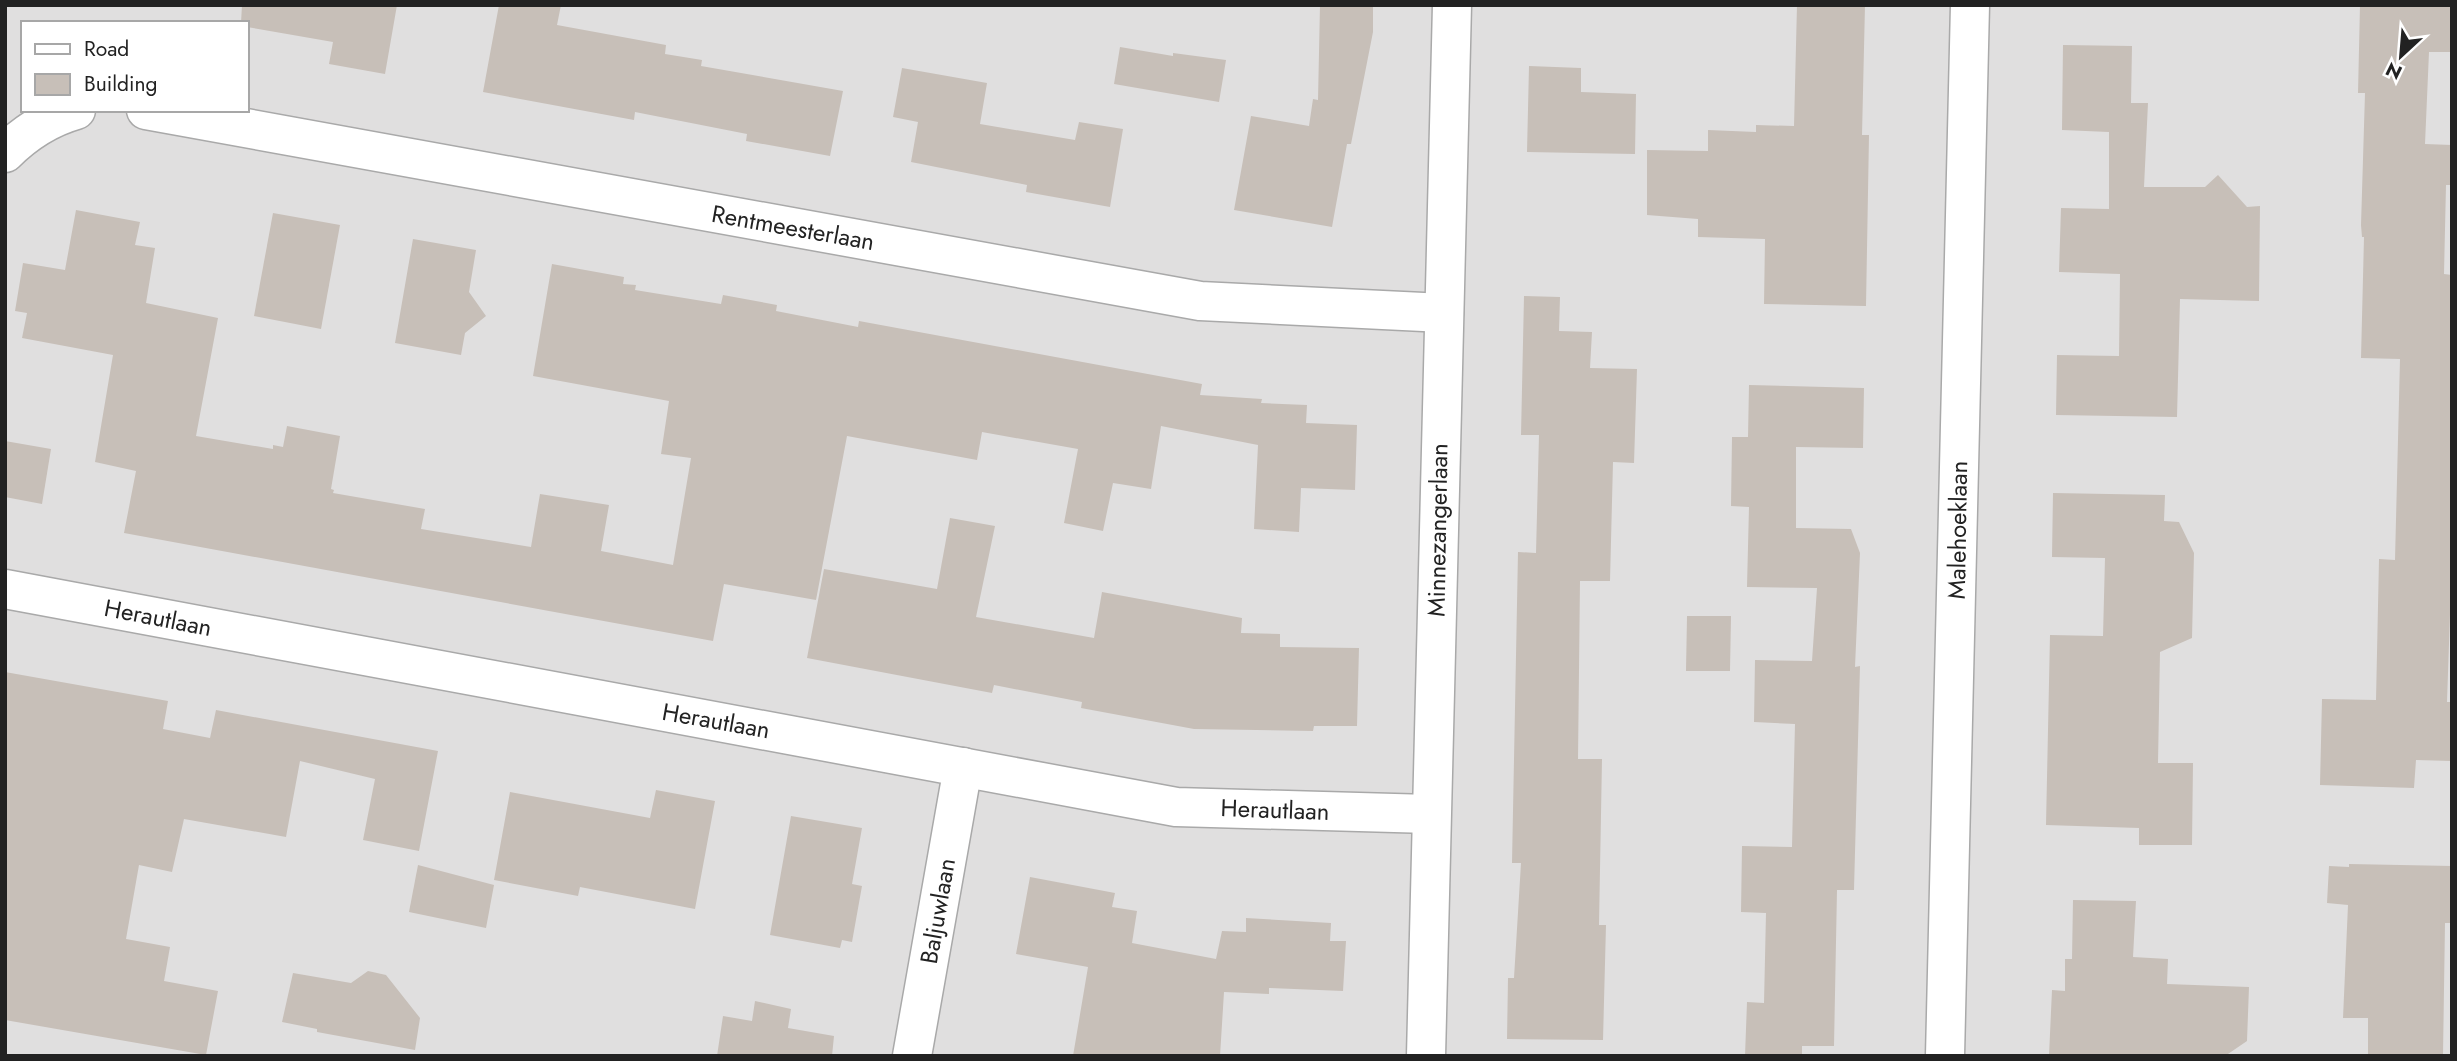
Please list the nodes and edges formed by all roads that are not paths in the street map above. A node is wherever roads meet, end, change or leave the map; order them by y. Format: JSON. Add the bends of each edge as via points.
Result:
{"nodes":[{"id":1,"x":1452,"y":5,"type":"edge"},
{"id":2,"x":1970,"y":5,"type":"edge"},
{"id":3,"x":70,"y":112,"type":"edge"},
{"id":4,"x":157,"y":112,"type":"edge"},
{"id":5,"x":5,"y":153,"type":"edge"},
{"id":6,"x":1444,"y":313,"type":"junction"},
{"id":7,"x":5,"y":589,"type":"edge"},
{"id":8,"x":963,"y":767,"type":"junction"},
{"id":9,"x":1430,"y":814,"type":"junction"},
{"id":10,"x":912,"y":1056,"type":"edge"},
{"id":11,"x":1426,"y":1056,"type":"edge"},
{"id":12,"x":1945,"y":1056,"type":"edge"}],
"edges":[{"from":1,"to":6,"type":"street","name":"Minnezangerlaan"},
{"from":2,"to":12,"type":"street","name":"Malehoeklaan"},
{"from":3,"to":5,"type":"street","via":[[27,133]]},
{"from":4,"to":6,"type":"street","name":"Rentmeesterlaan","via":[[1200,302]]},
{"from":6,"to":9,"type":"street","name":"Minnezangerlaan"},
{"from":7,"to":8,"type":"street","name":"Herautlaan"},
{"from":8,"to":9,"type":"street","name":"Herautlaan","via":[[1176,807]]},
{"from":8,"to":10,"type":"street","name":"Baljuwlaan"},
{"from":9,"to":11,"type":"street","name":"Minnezangerlaan"}]}
